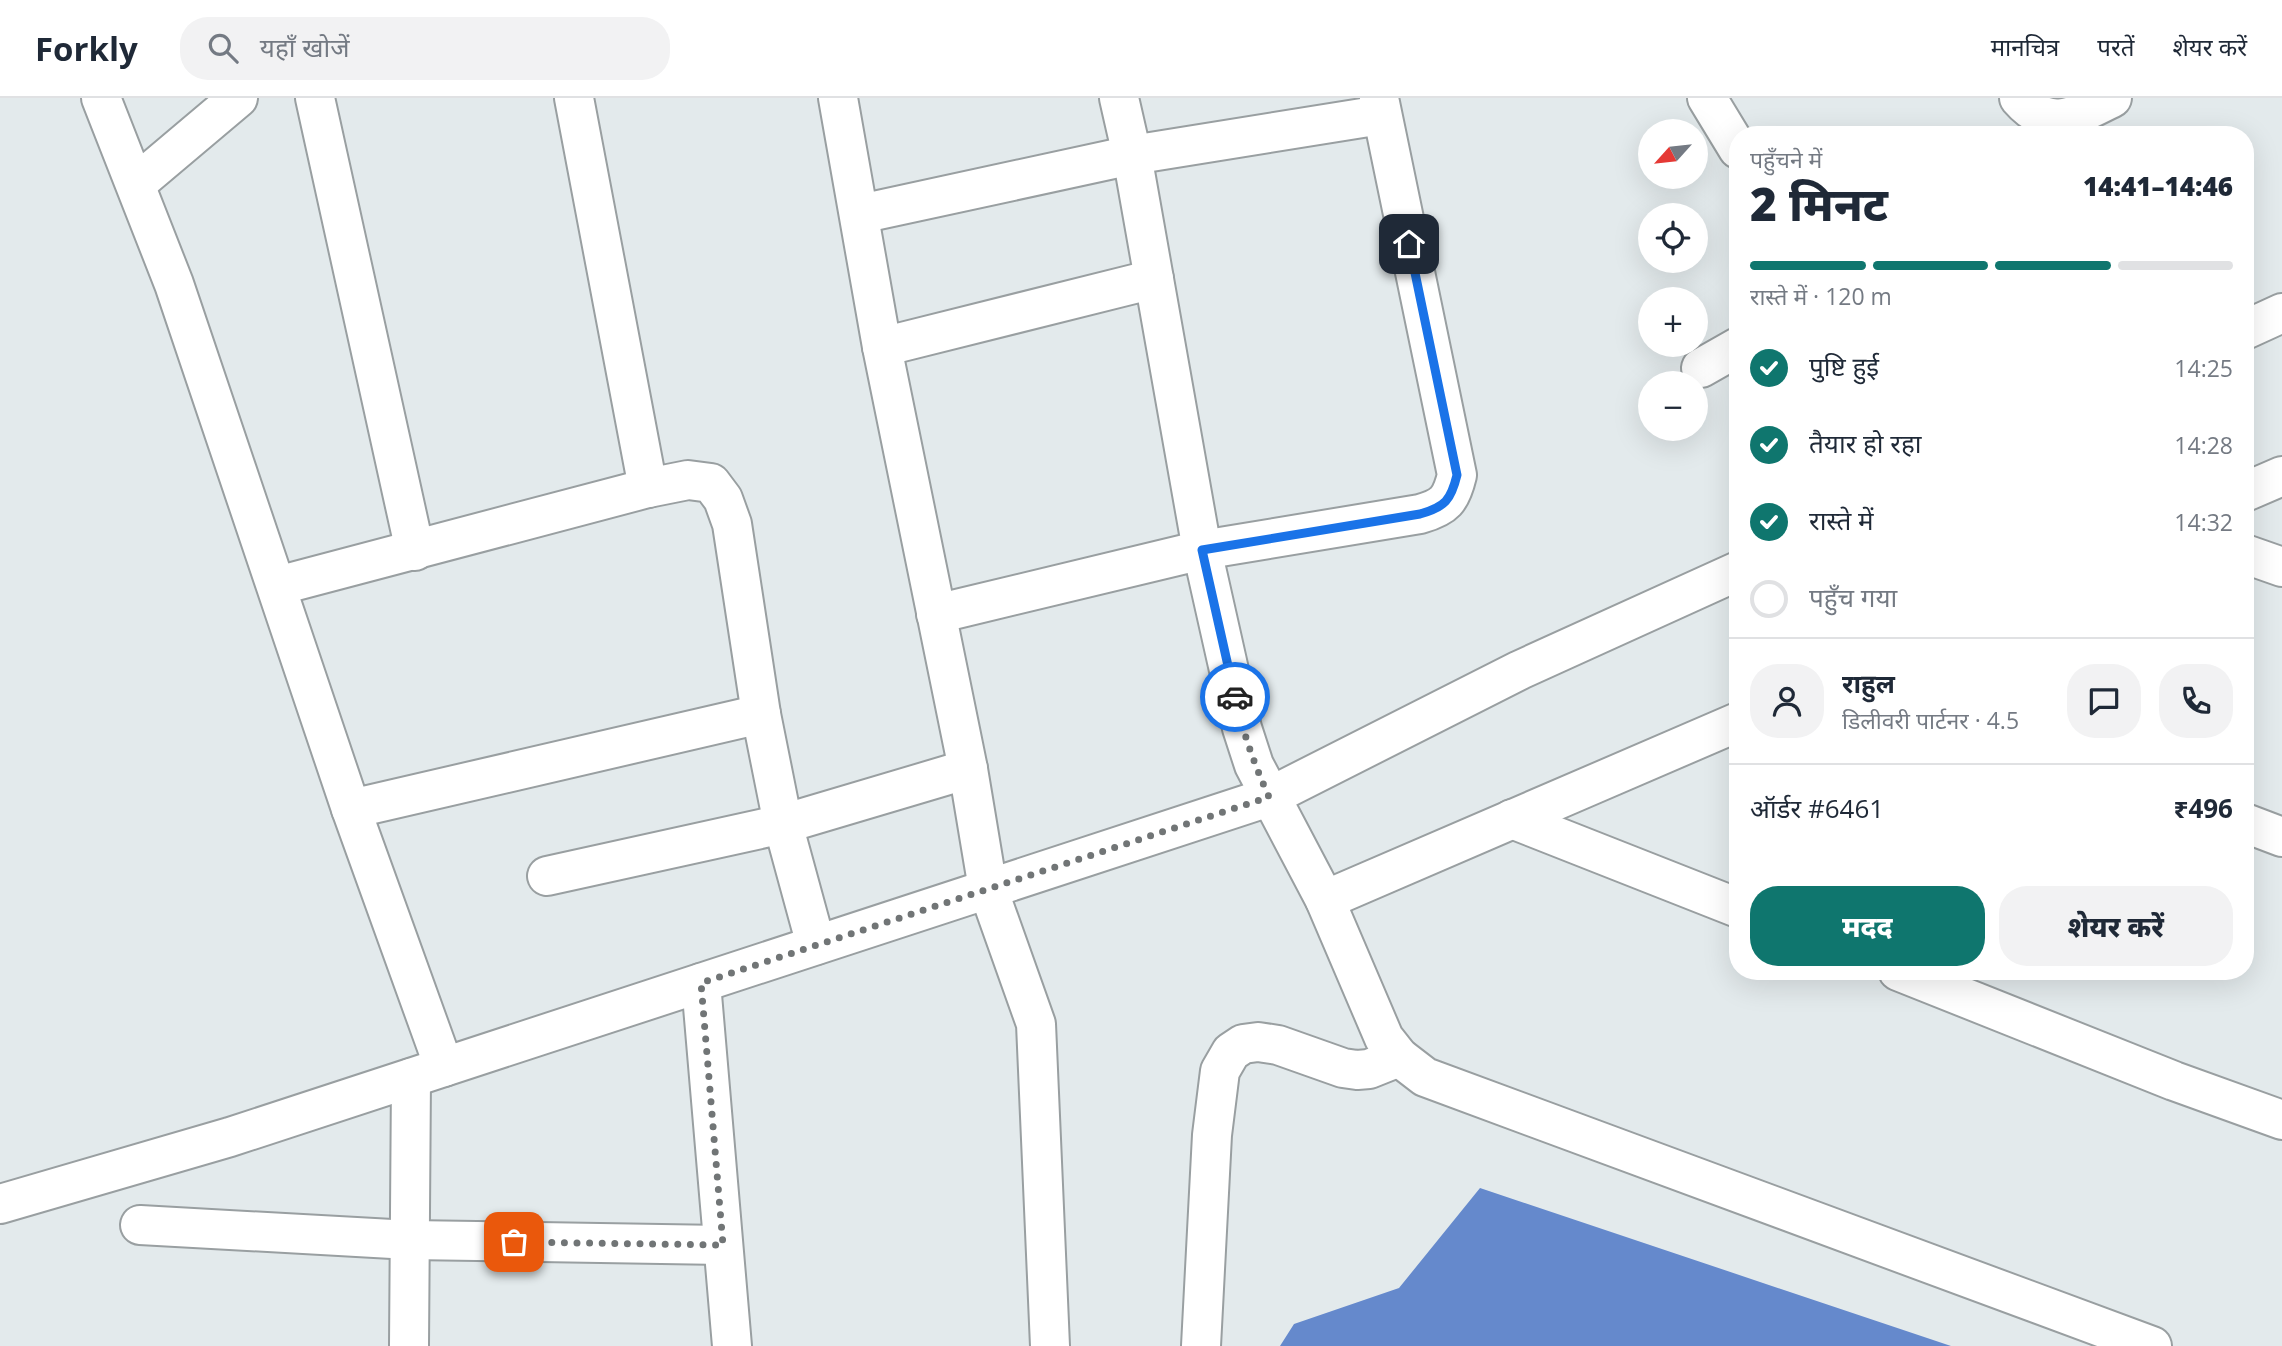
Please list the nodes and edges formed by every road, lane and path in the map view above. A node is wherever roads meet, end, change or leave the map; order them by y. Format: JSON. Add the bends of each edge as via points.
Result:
{"nodes":[{"id":1,"x":101,"y":98,"type":"edge"},
{"id":2,"x":238,"y":98,"type":"edge"},
{"id":3,"x":315,"y":98,"type":"edge"},
{"id":4,"x":574,"y":98,"type":"edge"},
{"id":5,"x":838,"y":98,"type":"edge"},
{"id":6,"x":1119,"y":98,"type":"edge"},
{"id":7,"x":1707,"y":98,"type":"edge"},
{"id":8,"x":2019,"y":98,"type":"edge"},
{"id":9,"x":2112,"y":98,"type":"edge"},
{"id":10,"x":1380,"y":107,"type":"edge"},
{"id":11,"x":1729,"y":134,"type":"edge"},
{"id":12,"x":1132,"y":155,"type":"junction"},
{"id":13,"x":136,"y":184,"type":"junction"},
{"id":14,"x":860,"y":214,"type":"junction"},
{"id":15,"x":1154,"y":279,"type":"junction"},
{"id":16,"x":2282,"y":313,"type":"edge"},
{"id":17,"x":2254,"y":326,"type":"edge"},
{"id":18,"x":881,"y":347,"type":"junction"},
{"id":19,"x":1729,"y":352,"type":"edge"},
{"id":20,"x":1701,"y":368,"type":"dead end"},
{"id":21,"x":2282,"y":476,"type":"edge"},
{"id":22,"x":648,"y":488,"type":"junction"},
{"id":23,"x":2254,"y":488,"type":"edge"},
{"id":24,"x":1202,"y":550,"type":"junction"},
{"id":25,"x":415,"y":551,"type":"junction"},
{"id":26,"x":2254,"y":557,"type":"edge"},
{"id":27,"x":2282,"y":567,"type":"edge"},
{"id":28,"x":1729,"y":575,"type":"edge"},
{"id":29,"x":276,"y":586,"type":"junction"},
{"id":30,"x":936,"y":614,"type":"junction"},
{"id":31,"x":761,"y":714,"type":"junction"},
{"id":32,"x":1729,"y":726,"type":"edge"},
{"id":33,"x":968,"y":769,"type":"junction"},
{"id":34,"x":1269,"y":797,"type":"junction"},
{"id":35,"x":351,"y":809,"type":"junction"},
{"id":36,"x":1513,"y":819,"type":"junction"},
{"id":37,"x":783,"y":824,"type":"junction"},
{"id":38,"x":2254,"y":826,"type":"edge"},
{"id":39,"x":2282,"y":837,"type":"edge"},
{"id":40,"x":547,"y":876,"type":"dead end"},
{"id":41,"x":988,"y":889,"type":"junction"},
{"id":42,"x":1325,"y":900,"type":"junction"},
{"id":43,"x":1729,"y":904,"type":"edge"},
{"id":44,"x":816,"y":945,"type":"junction"},
{"id":45,"x":1921,"y":980,"type":"edge"},
{"id":46,"x":701,"y":983,"type":"junction"},
{"id":47,"x":1399,"y":1057,"type":"junction"},
{"id":48,"x":427,"y":1072,"type":"junction"},
{"id":49,"x":2282,"y":1120,"type":"edge"},
{"id":50,"x":0,"y":1204,"type":"edge"},
{"id":51,"x":141,"y":1225,"type":"dead end"},
{"id":52,"x":410,"y":1240,"type":"junction"},
{"id":53,"x":723,"y":1245,"type":"junction"},
{"id":54,"x":409,"y":1346,"type":"edge"},
{"id":55,"x":732,"y":1346,"type":"edge"},
{"id":56,"x":1050,"y":1346,"type":"edge"},
{"id":57,"x":1201,"y":1346,"type":"edge"},
{"id":58,"x":2152,"y":1346,"type":"edge"}],
"edges":[{"from":1,"to":13,"type":"street"},
{"from":2,"to":13,"type":"street"},
{"from":3,"to":25,"type":"street"},
{"from":4,"to":22,"type":"street"},
{"from":5,"to":14,"type":"street"},
{"from":6,"to":12,"type":"street"},
{"from":7,"to":11,"type":"street"},
{"from":8,"to":9,"type":"street","via":[[2045,117],[2070,118]]},
{"from":10,"to":12,"type":"street"},
{"from":10,"to":24,"type":"street","via":[[1457,475],[1454,490],[1447,502],[1420,514]]},
{"from":12,"to":14,"type":"street"},
{"from":12,"to":15,"type":"street"},
{"from":13,"to":29,"type":"street"},
{"from":14,"to":18,"type":"street"},
{"from":15,"to":18,"type":"street"},
{"from":15,"to":24,"type":"street"},
{"from":16,"to":17,"type":"street"},
{"from":18,"to":30,"type":"street"},
{"from":19,"to":20,"type":"street"},
{"from":21,"to":23,"type":"street"},
{"from":22,"to":25,"type":"street"},
{"from":22,"to":31,"type":"street","via":[[688,480],[711,483],[723,499],[732,524]]},
{"from":24,"to":30,"type":"street"},
{"from":24,"to":34,"type":"street","via":[[1242,728]]},
{"from":25,"to":29,"type":"street"},
{"from":26,"to":27,"type":"street"},
{"from":28,"to":34,"type":"street","via":[[1520,670]]},
{"from":29,"to":35,"type":"street"},
{"from":30,"to":33,"type":"street"},
{"from":31,"to":35,"type":"street"},
{"from":31,"to":37,"type":"street"},
{"from":32,"to":36,"type":"street"},
{"from":33,"to":37,"type":"street"},
{"from":33,"to":41,"type":"street"},
{"from":34,"to":41,"type":"street"},
{"from":34,"to":42,"type":"street"},
{"from":35,"to":48,"type":"street"},
{"from":36,"to":42,"type":"street"},
{"from":36,"to":43,"type":"street"},
{"from":37,"to":40,"type":"street"},
{"from":37,"to":44,"type":"street"},
{"from":38,"to":39,"type":"street"},
{"from":41,"to":44,"type":"street"},
{"from":41,"to":56,"type":"street","via":[[1036,1024]]},
{"from":42,"to":47,"type":"street","via":[[1373,1017]]},
{"from":44,"to":46,"type":"street"},
{"from":45,"to":49,"type":"street"},
{"from":46,"to":48,"type":"street"},
{"from":46,"to":53,"type":"street"},
{"from":47,"to":57,"type":"street","via":[[1357,1070],[1268,1044],[1243,1044],[1231,1052],[1220,1071],[1212,1135]]},
{"from":47,"to":58,"type":"street","via":[[1425,1077]]},
{"from":48,"to":50,"type":"street","via":[[230,1137]]},
{"from":48,"to":52,"type":"street"},
{"from":51,"to":52,"type":"street"},
{"from":52,"to":53,"type":"street"},
{"from":52,"to":54,"type":"street"},
{"from":53,"to":55,"type":"street"}]}
